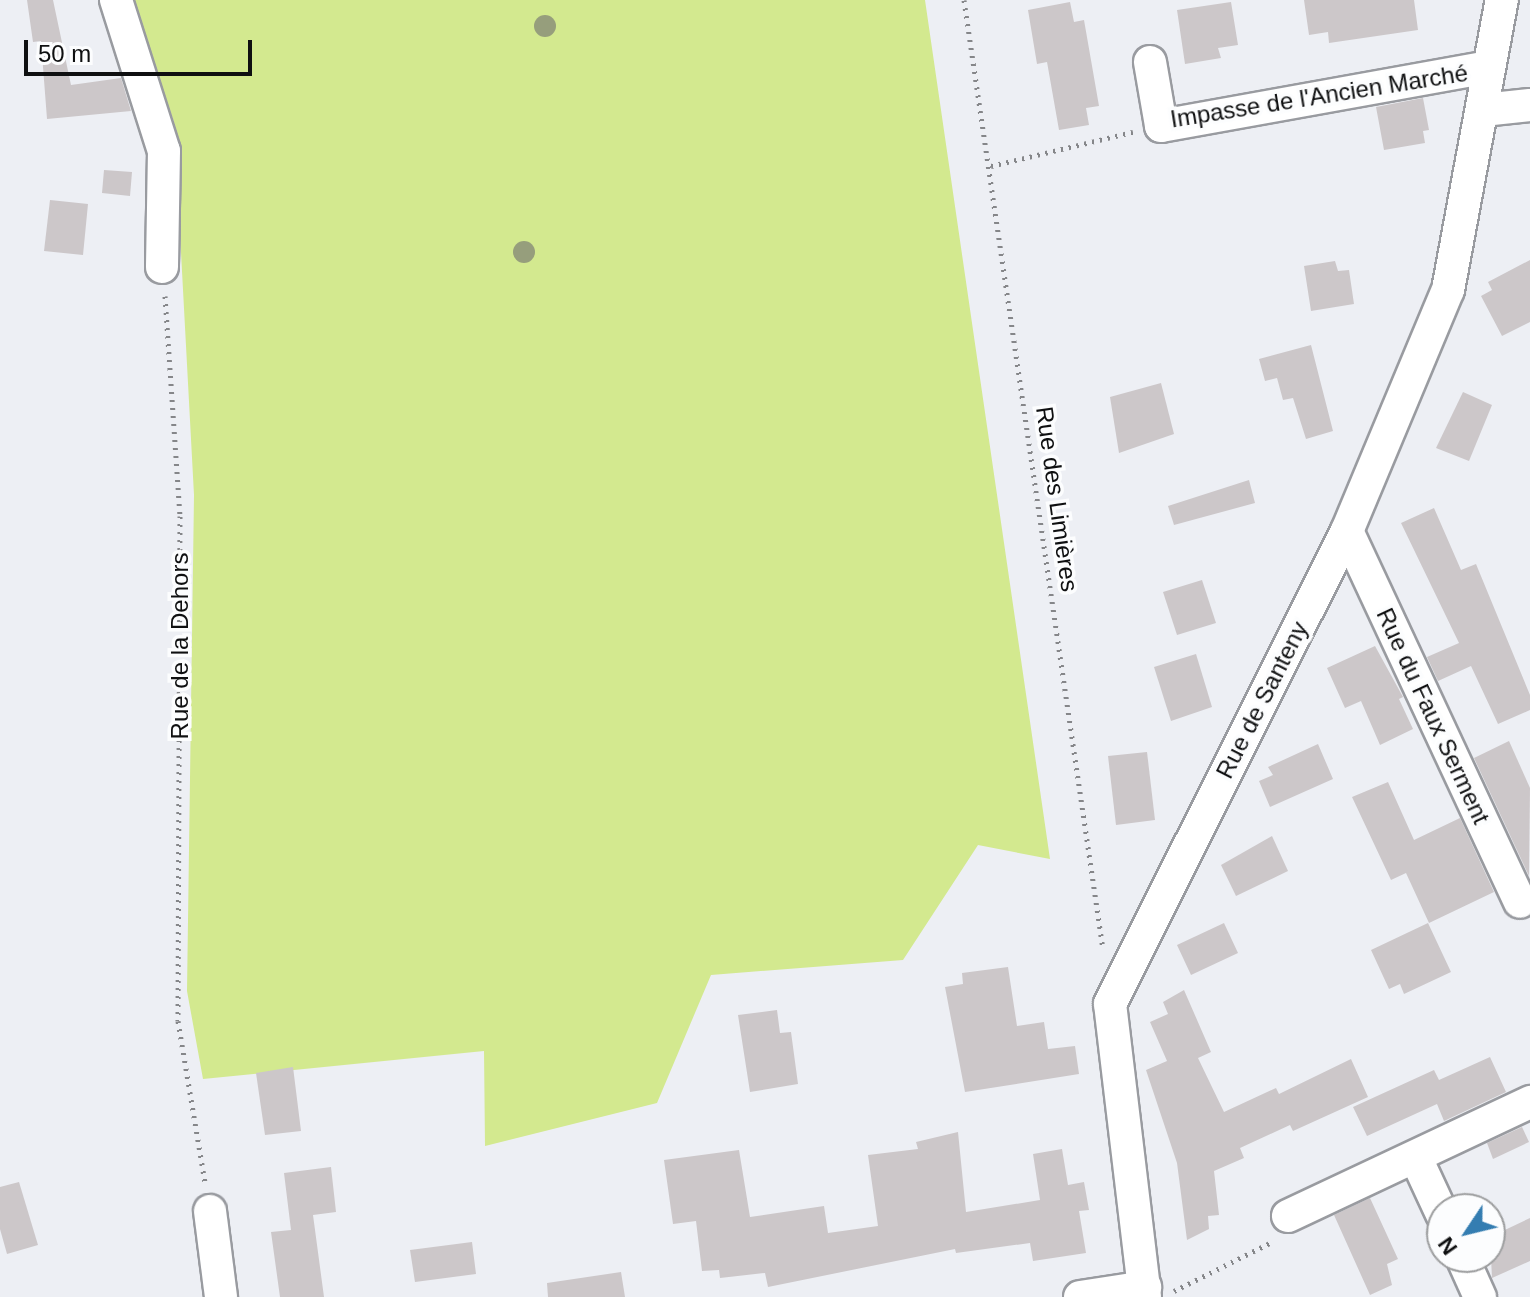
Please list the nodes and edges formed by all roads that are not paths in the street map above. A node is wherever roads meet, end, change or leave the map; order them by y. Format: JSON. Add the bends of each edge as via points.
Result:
{"nodes":[{"id":1,"x":116,"y":0,"type":"edge"},
{"id":2,"x":1502,"y":0,"type":"edge"},
{"id":3,"x":1150,"y":62,"type":"dead end"},
{"id":4,"x":1489,"y":67,"type":"junction"},
{"id":5,"x":1530,"y":105,"type":"edge"},
{"id":6,"x":1483,"y":110,"type":"junction"},
{"id":7,"x":162,"y":267,"type":"road end"},
{"id":8,"x":1347,"y":531,"type":"junction"},
{"id":9,"x":1527,"y":908,"type":"edge"},
{"id":10,"x":1530,"y":1102,"type":"edge"},
{"id":11,"x":1416,"y":1158,"type":"junction"},
{"id":12,"x":1432,"y":1193,"type":"edge"},
{"id":13,"x":210,"y":1211,"type":"road end"},
{"id":14,"x":1288,"y":1216,"type":"road end"},
{"id":15,"x":1469,"y":1273,"type":"edge"},
{"id":16,"x":1145,"y":1292,"type":"edge"},
{"id":17,"x":221,"y":1297,"type":"edge"},
{"id":18,"x":1080,"y":1297,"type":"edge"},
{"id":19,"x":1480,"y":1297,"type":"edge"}],
"edges":[{"from":1,"to":7,"type":"street","via":[[164,151]]},
{"from":2,"to":4,"type":"street","name":"Rue de Santeny"},
{"from":3,"to":4,"type":"street","name":"Impasse de l'Ancien Marché","via":[[1161,126]]},
{"from":4,"to":6,"type":"street","name":"Rue de Santeny"},
{"from":5,"to":6,"type":"street"},
{"from":6,"to":8,"type":"street","name":"Rue de Santeny","via":[[1448,290]]},
{"from":8,"to":9,"type":"street","name":"Rue du Faux Serment"},
{"from":8,"to":16,"type":"street","name":"Rue de Santeny","via":[[1110,1004]]},
{"from":10,"to":11,"type":"street"},
{"from":11,"to":12,"type":"street"},
{"from":11,"to":14,"type":"street"},
{"from":13,"to":17,"type":"street"},
{"from":15,"to":19,"type":"street"},
{"from":16,"to":18,"type":"street"}]}
